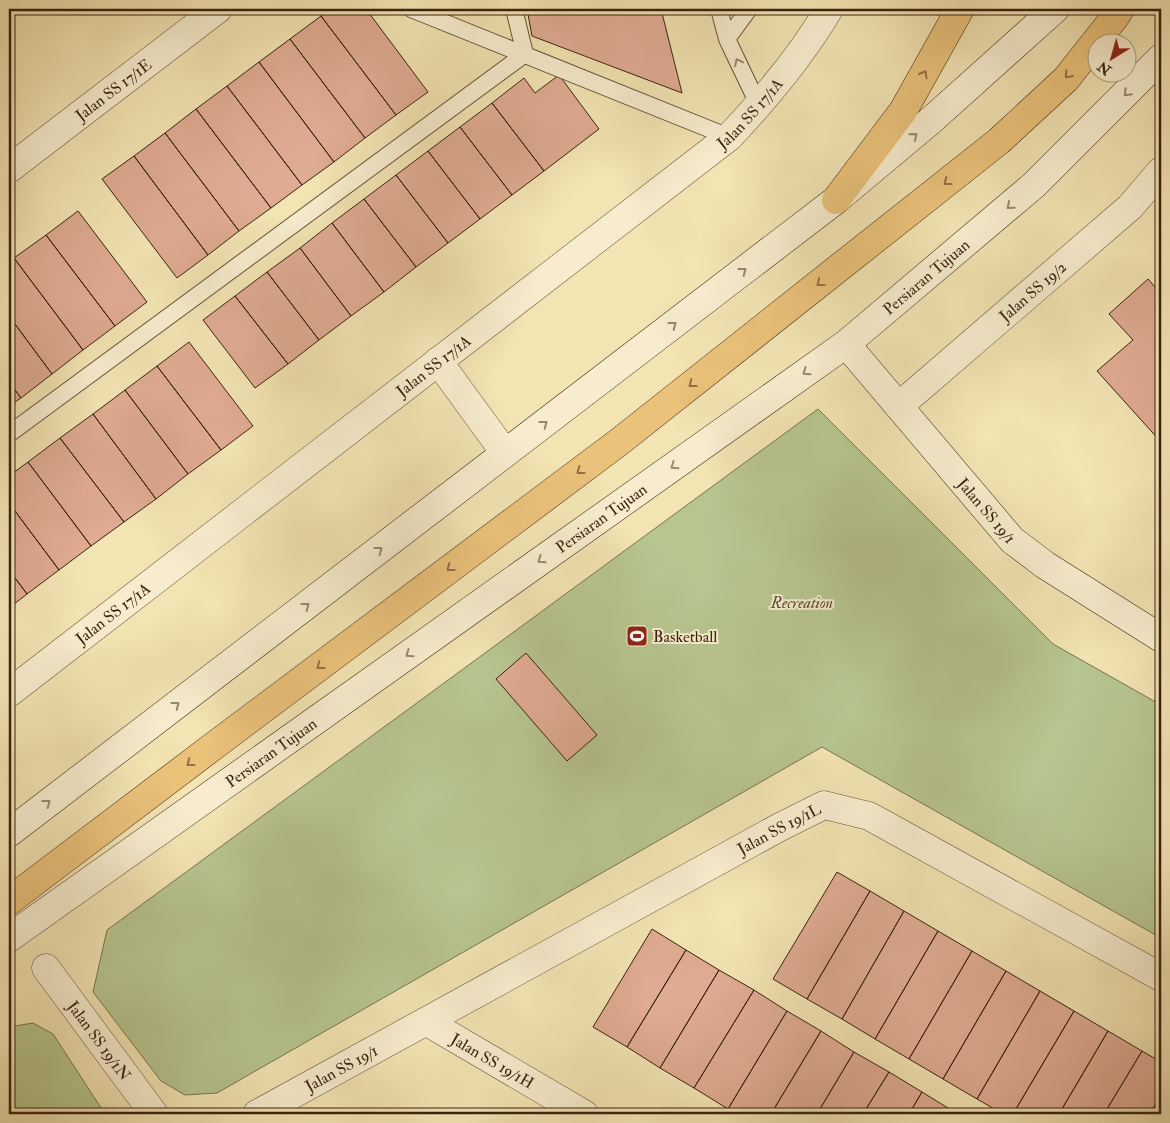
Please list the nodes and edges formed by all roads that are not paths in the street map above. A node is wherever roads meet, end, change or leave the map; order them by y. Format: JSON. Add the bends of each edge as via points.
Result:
{"nodes":[{"id":1,"x":218,"y":9,"type":"edge"},
{"id":2,"x":411,"y":9,"type":"edge"},
{"id":3,"x":514,"y":9,"type":"edge"},
{"id":4,"x":719,"y":9,"type":"edge"},
{"id":5,"x":749,"y":9,"type":"edge"},
{"id":6,"x":829,"y":9,"type":"edge"},
{"id":7,"x":960,"y":9,"type":"edge"},
{"id":8,"x":1055,"y":9,"type":"edge"},
{"id":9,"x":1120,"y":9,"type":"edge"},
{"id":10,"x":727,"y":39,"type":"junction"},
{"id":11,"x":525,"y":54,"type":"junction"},
{"id":12,"x":1161,"y":58,"type":"edge"},
{"id":13,"x":759,"y":106,"type":"junction"},
{"id":14,"x":730,"y":137,"type":"junction"},
{"id":15,"x":9,"y":169,"type":"edge"},
{"id":16,"x":1161,"y":171,"type":"edge"},
{"id":17,"x":836,"y":200,"type":"junction"},
{"id":18,"x":846,"y":344,"type":"junction"},
{"id":19,"x":438,"y":361,"type":"junction"},
{"id":20,"x":900,"y":406,"type":"junction"},
{"id":21,"x":9,"y":434,"type":"edge"},
{"id":22,"x":505,"y":453,"type":"junction"},
{"id":23,"x":1161,"y":638,"type":"edge"},
{"id":24,"x":9,"y":693,"type":"edge"},
{"id":25,"x":9,"y":833,"type":"edge"},
{"id":26,"x":9,"y":901,"type":"edge"},
{"id":27,"x":9,"y":938,"type":"edge"},
{"id":28,"x":46,"y":968,"type":"dead end"},
{"id":29,"x":1161,"y":977,"type":"edge"},
{"id":30,"x":427,"y":1022,"type":"junction"},
{"id":31,"x":154,"y":1114,"type":"edge"},
{"id":32,"x":257,"y":1114,"type":"edge"},
{"id":33,"x":584,"y":1114,"type":"edge"}],
"edges":[{"from":1,"to":15,"type":"street","name":"Jalan SS 17/1E"},
{"from":2,"to":11,"type":"lane"},
{"from":3,"to":11,"type":"lane"},
{"from":4,"to":10,"type":"lane"},
{"from":5,"to":10,"type":"lane"},
{"from":6,"to":13,"type":"street","name":"Jalan SS 17/1A"},
{"from":17,"to":7,"type":"highway","one_way":true,"via":[[903,111]]},
{"from":17,"to":8,"type":"street","one_way":true,"via":[[928,124]]},
{"from":9,"to":26,"type":"highway","one_way":true,"via":[[1066,79],[999,140],[619,442]]},
{"from":13,"to":10,"type":"lane","one_way":true},
{"from":11,"to":14,"type":"lane"},
{"from":11,"to":21,"type":"lane"},
{"from":12,"to":18,"type":"street","name":"Persiaran Tujuan","one_way":true,"via":[[1034,185]]},
{"from":13,"to":14,"type":"street","name":"Jalan SS 17/1A"},
{"from":14,"to":19,"type":"street","name":"Jalan SS 17/1A"},
{"from":16,"to":20,"type":"street","name":"Jalan SS 19/2","via":[[1130,207]]},
{"from":22,"to":17,"type":"street","one_way":true},
{"from":18,"to":20,"type":"street","name":"Jalan SS 19/1"},
{"from":18,"to":27,"type":"street","name":"Persiaran Tujuan","one_way":true},
{"from":19,"to":22,"type":"street"},
{"from":19,"to":24,"type":"street","name":"Jalan SS 17/1A"},
{"from":20,"to":23,"type":"street","name":"Jalan SS 19/1","via":[[1012,540],[1044,565]]},
{"from":25,"to":22,"type":"street","one_way":true},
{"from":28,"to":31,"type":"street","name":"Jalan SS 19/1N"},
{"from":29,"to":30,"type":"street","name":"Jalan SS 19/1L","via":[[869,816],[824,805]]},
{"from":30,"to":32,"type":"street","name":"Jalan SS 19/1"},
{"from":30,"to":33,"type":"street","name":"Jalan SS 19/1H"}]}
